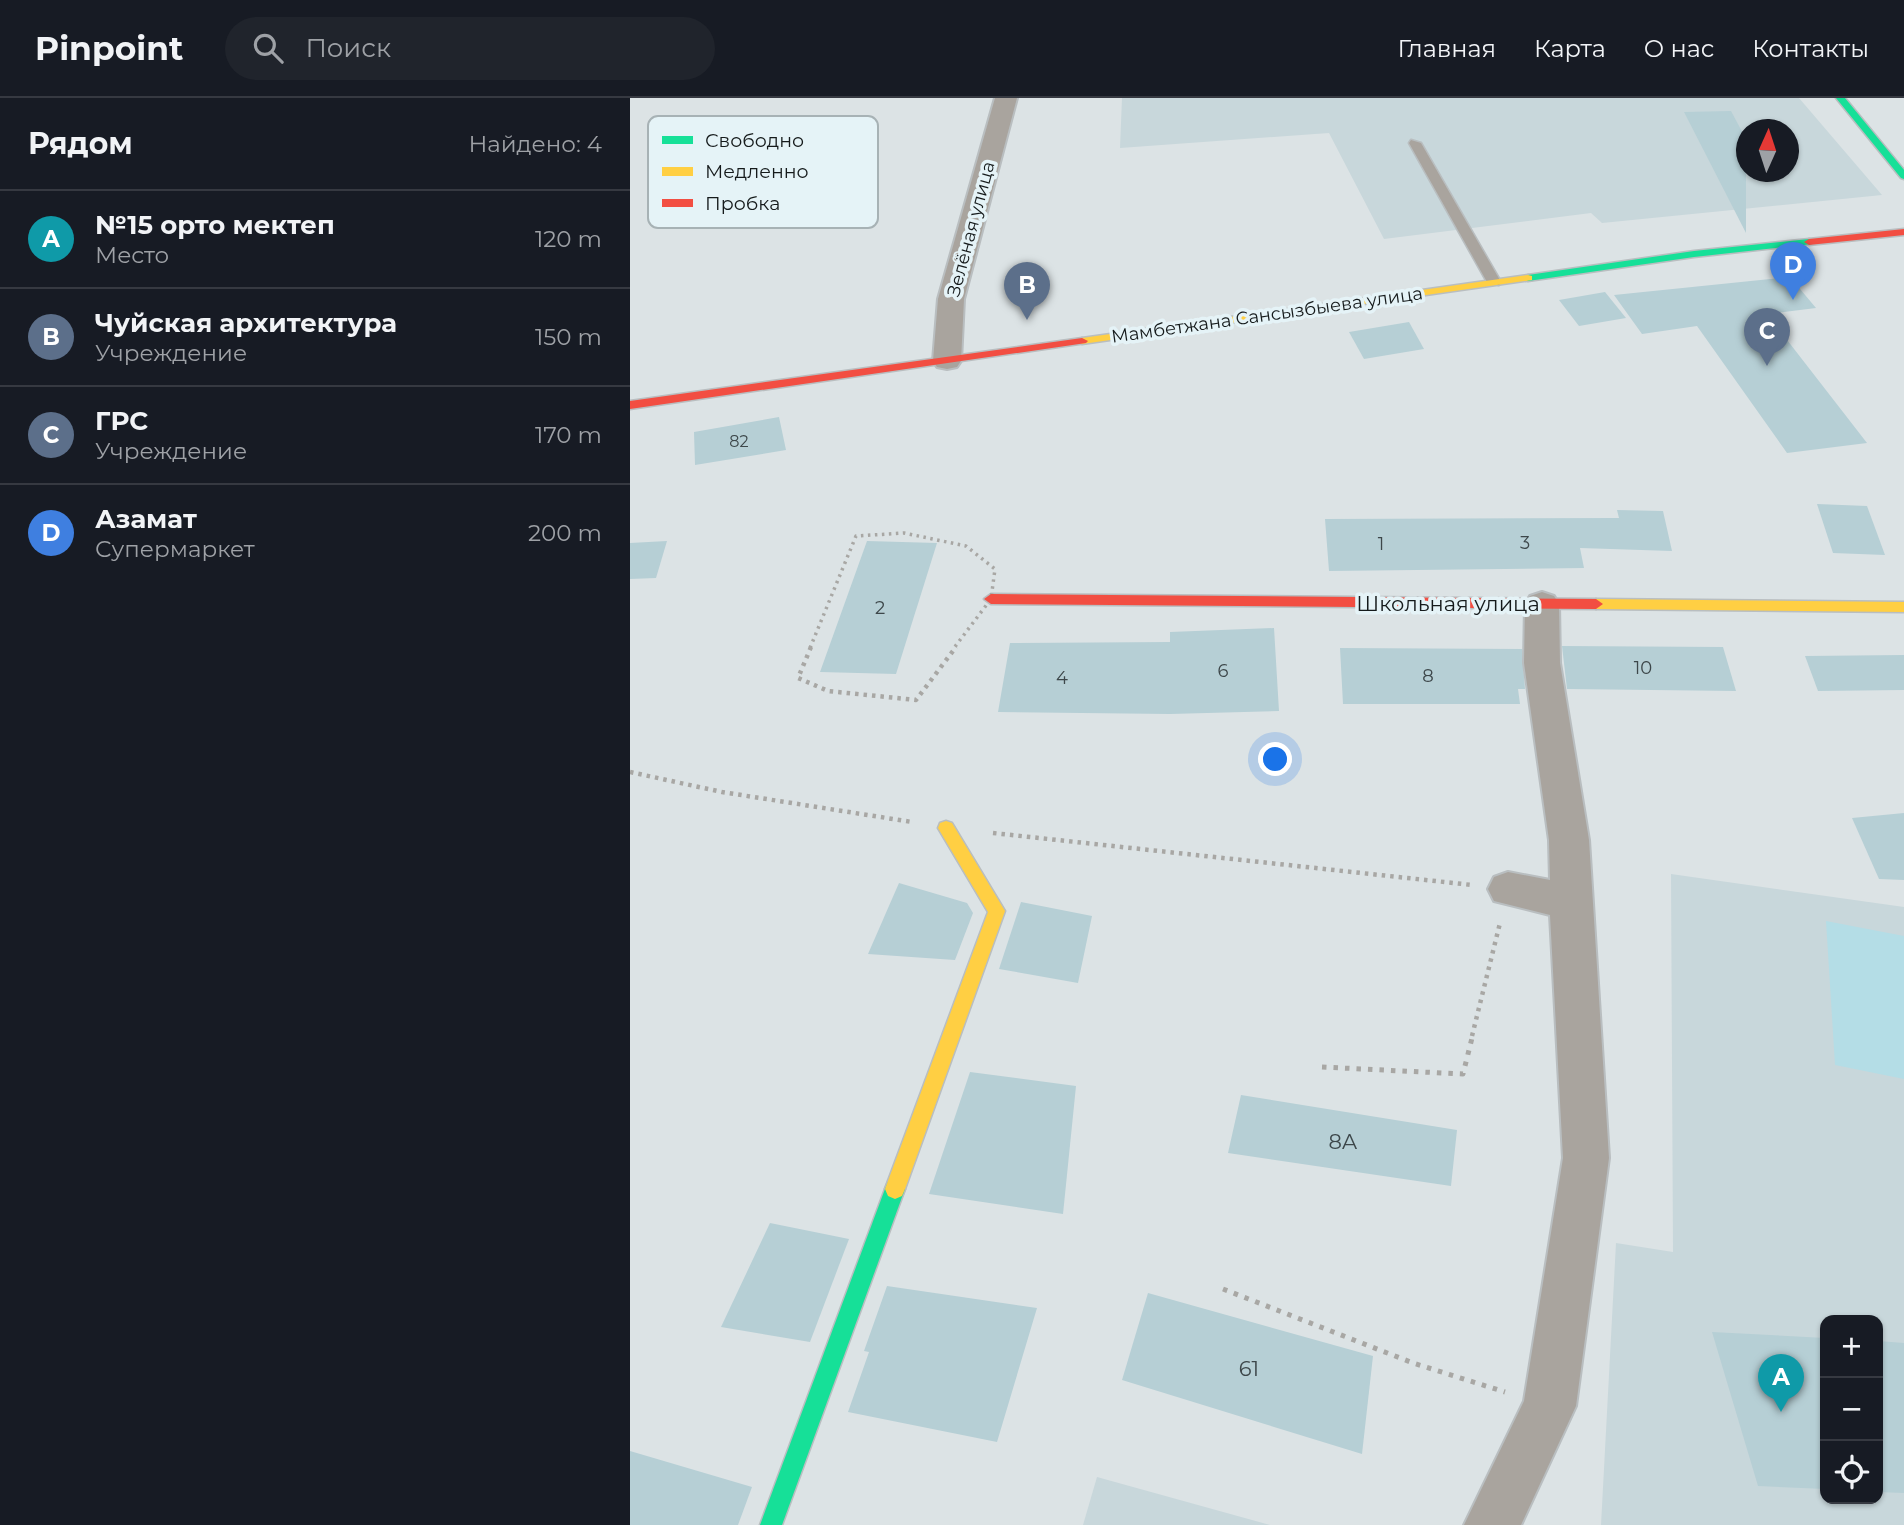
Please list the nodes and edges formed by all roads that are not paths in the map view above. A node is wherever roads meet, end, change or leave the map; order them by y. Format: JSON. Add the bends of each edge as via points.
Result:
{"nodes":[{"id":1,"x":1006,"y":98,"type":"edge"},
{"id":2,"x":1840,"y":98,"type":"edge"},
{"id":3,"x":1415,"y":142,"type":"dead end"},
{"id":4,"x":1904,"y":176,"type":"edge"},
{"id":5,"x":1904,"y":232,"type":"edge"},
{"id":6,"x":1494,"y":282,"type":"junction"},
{"id":7,"x":947,"y":361,"type":"junction"},
{"id":8,"x":630,"y":405,"type":"edge"},
{"id":9,"x":991,"y":599,"type":"road end"},
{"id":10,"x":1542,"y":604,"type":"junction"},
{"id":11,"x":1904,"y":607,"type":"edge"},
{"id":12,"x":946,"y":828,"type":"road end"},
{"id":13,"x":1508,"y":889,"type":"road end"},
{"id":14,"x":1570,"y":902,"type":"junction"},
{"id":15,"x":771,"y":1525,"type":"edge"},
{"id":16,"x":1492,"y":1525,"type":"edge"}],
"edges":[{"from":1,"to":7,"type":"street","name":"Зелёная улица","via":[[951,299]]},
{"from":2,"to":4,"type":"street"},
{"from":3,"to":6,"type":"lane"},
{"from":5,"to":6,"type":"street","name":"Мамбетжана Сансызбыева улица","via":[[1694,254]]},
{"from":6,"to":7,"type":"street","name":"Мамбетжана Сансызбыева улица"},
{"from":7,"to":8,"type":"street","name":"Мамбетжана Сансызбыева улица"},
{"from":9,"to":10,"type":"street","name":"Школьная улица"},
{"from":10,"to":11,"type":"street","name":"Школьная улица"},
{"from":10,"to":14,"type":"street","via":[[1542,663],[1569,839]]},
{"from":12,"to":15,"type":"street","via":[[997,911]]},
{"from":13,"to":14,"type":"street"},
{"from":14,"to":16,"type":"street","via":[[1586,1158],[1549,1406]]}]}
